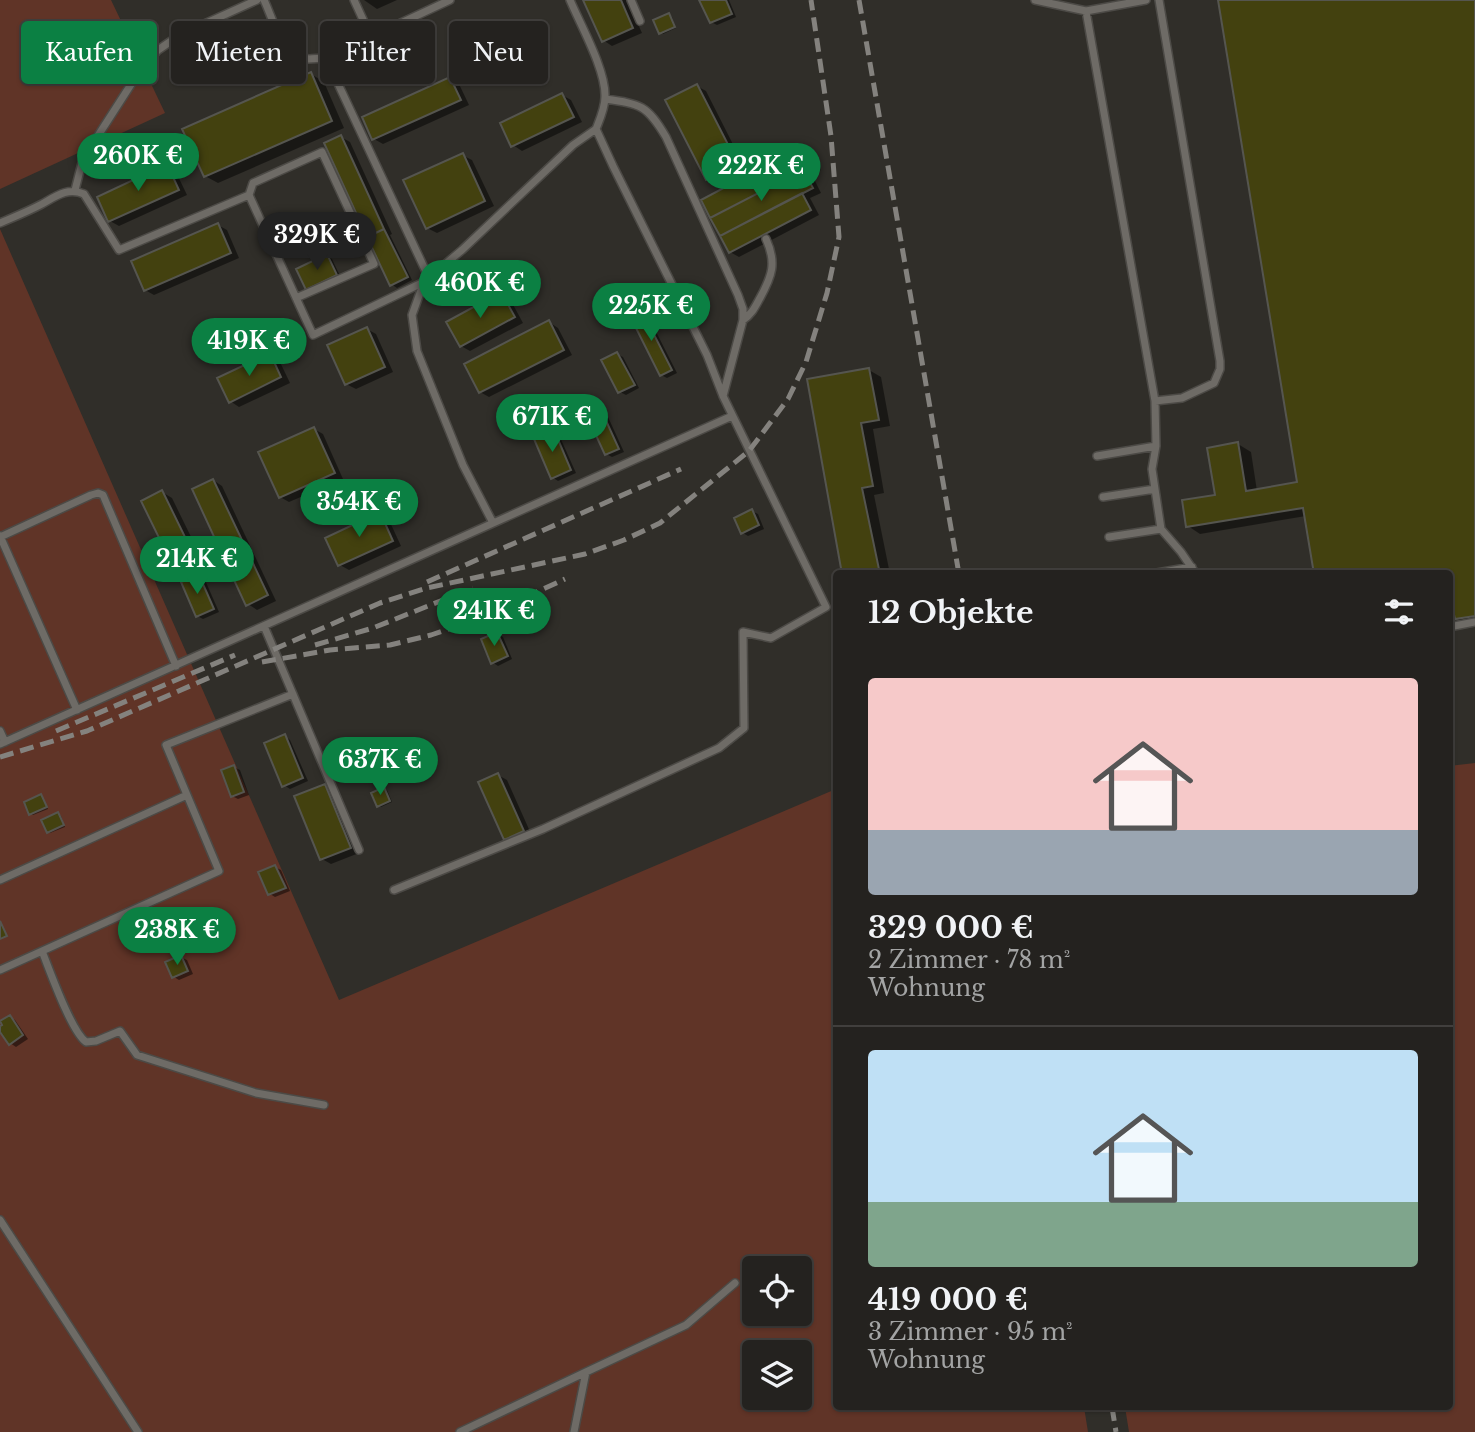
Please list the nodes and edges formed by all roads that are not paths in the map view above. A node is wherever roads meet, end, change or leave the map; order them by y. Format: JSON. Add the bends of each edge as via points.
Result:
{"nodes":[{"id":1,"x":257,"y":0,"type":"edge"},
{"id":2,"x":264,"y":0,"type":"edge"},
{"id":3,"x":354,"y":0,"type":"edge"},
{"id":4,"x":450,"y":0,"type":"edge"},
{"id":5,"x":570,"y":0,"type":"edge"},
{"id":6,"x":631,"y":0,"type":"edge"},
{"id":7,"x":1035,"y":0,"type":"edge"},
{"id":8,"x":1146,"y":0,"type":"edge"},
{"id":9,"x":1159,"y":0,"type":"edge"},
{"id":10,"x":1086,"y":11,"type":"junction"},
{"id":11,"x":364,"y":21,"type":"edge"},
{"id":12,"x":405,"y":21,"type":"edge"},
{"id":13,"x":640,"y":21,"type":"dead end"},
{"id":14,"x":320,"y":58,"type":"edge"},
{"id":15,"x":338,"y":84,"type":"edge"},
{"id":16,"x":605,"y":99,"type":"junction"},
{"id":17,"x":596,"y":129,"type":"junction"},
{"id":18,"x":75,"y":190,"type":"junction"},
{"id":19,"x":249,"y":195,"type":"junction"},
{"id":20,"x":0,"y":223,"type":"edge"},
{"id":21,"x":766,"y":239,"type":"dead end"},
{"id":22,"x":426,"y":280,"type":"junction"},
{"id":23,"x":296,"y":298,"type":"junction"},
{"id":24,"x":743,"y":320,"type":"junction"},
{"id":25,"x":723,"y":396,"type":"junction"},
{"id":26,"x":1155,"y":401,"type":"junction"},
{"id":27,"x":732,"y":416,"type":"junction"},
{"id":28,"x":1156,"y":446,"type":"junction"},
{"id":29,"x":1097,"y":456,"type":"dead end"},
{"id":30,"x":1155,"y":489,"type":"junction"},
{"id":31,"x":1103,"y":497,"type":"dead end"},
{"id":32,"x":493,"y":523,"type":"junction"},
{"id":33,"x":1161,"y":529,"type":"junction"},
{"id":34,"x":0,"y":537,"type":"edge"},
{"id":35,"x":1109,"y":537,"type":"dead end"},
{"id":36,"x":1193,"y":570,"type":"edge"},
{"id":37,"x":1475,"y":622,"type":"edge"},
{"id":38,"x":1453,"y":625,"type":"edge"},
{"id":39,"x":264,"y":626,"type":"junction"},
{"id":40,"x":176,"y":666,"type":"junction"},
{"id":41,"x":293,"y":694,"type":"junction"},
{"id":42,"x":77,"y":710,"type":"junction"},
{"id":43,"x":0,"y":732,"type":"edge"},
{"id":44,"x":2,"y":743,"type":"edge"},
{"id":45,"x":187,"y":795,"type":"junction"},
{"id":46,"x":359,"y":849,"type":"dead end"},
{"id":47,"x":0,"y":880,"type":"edge"},
{"id":48,"x":394,"y":890,"type":"dead end"},
{"id":49,"x":42,"y":951,"type":"junction"},
{"id":50,"x":0,"y":970,"type":"edge"},
{"id":51,"x":324,"y":1105,"type":"dead end"},
{"id":52,"x":0,"y":1220,"type":"edge"},
{"id":53,"x":734,"y":1283,"type":"dead end"},
{"id":54,"x":586,"y":1372,"type":"junction"},
{"id":55,"x":138,"y":1432,"type":"edge"},
{"id":56,"x":460,"y":1432,"type":"edge"},
{"id":57,"x":574,"y":1432,"type":"edge"}],
"edges":[{"from":1,"to":18,"type":"lane","via":[[158,50],[83,159]]},
{"from":2,"to":14,"type":"lane","via":[[285,46],[307,59]]},
{"from":3,"to":11,"type":"lane"},
{"from":4,"to":12,"type":"lane"},
{"from":5,"to":16,"type":"lane","via":[[601,71]]},
{"from":6,"to":13,"type":"lane"},
{"from":7,"to":10,"type":"lane"},
{"from":8,"to":10,"type":"lane"},
{"from":9,"to":26,"type":"lane","via":[[1220,369],[1214,383],[1197,392]]},
{"from":10,"to":26,"type":"lane"},
{"from":15,"to":22,"type":"lane"},
{"from":16,"to":17,"type":"lane"},
{"from":16,"to":24,"type":"lane","via":[[644,108],[666,136],[738,295]]},
{"from":17,"to":22,"type":"lane"},
{"from":17,"to":25,"type":"lane"},
{"from":18,"to":19,"type":"lane","via":[[84,194],[119,250]]},
{"from":18,"to":20,"type":"lane","via":[[54,195]]},
{"from":19,"to":23,"type":"lane"},
{"from":19,"to":23,"type":"lane","via":[[253,183],[322,152],[374,264]]},
{"from":21,"to":24,"type":"lane","via":[[772,251],[770,279],[752,313]]},
{"from":22,"to":23,"type":"lane","via":[[313,335]]},
{"from":22,"to":32,"type":"lane","via":[[412,315],[417,351],[463,465]]},
{"from":24,"to":25,"type":"lane"},
{"from":25,"to":27,"type":"lane"},
{"from":26,"to":28,"type":"lane"},
{"from":27,"to":32,"type":"lane"},
{"from":27,"to":48,"type":"lane","via":[[826,607],[771,638],[743,632],[744,729],[719,748],[543,829]]},
{"from":28,"to":29,"type":"lane"},
{"from":28,"to":30,"type":"lane"},
{"from":30,"to":31,"type":"lane"},
{"from":30,"to":33,"type":"lane"},
{"from":32,"to":39,"type":"lane"},
{"from":33,"to":35,"type":"lane"},
{"from":33,"to":36,"type":"lane"},
{"from":34,"to":40,"type":"lane","via":[[91,495],[103,495]]},
{"from":34,"to":42,"type":"lane"},
{"from":37,"to":38,"type":"lane"},
{"from":39,"to":40,"type":"lane"},
{"from":39,"to":41,"type":"lane"},
{"from":40,"to":42,"type":"lane"},
{"from":41,"to":45,"type":"lane","via":[[166,745]]},
{"from":41,"to":46,"type":"lane"},
{"from":42,"to":44,"type":"lane"},
{"from":43,"to":44,"type":"lane"},
{"from":45,"to":47,"type":"lane"},
{"from":45,"to":49,"type":"lane","via":[[219,871]]},
{"from":49,"to":50,"type":"lane"},
{"from":49,"to":51,"type":"lane","via":[[73,1025],[86,1042],[120,1031],[137,1055],[256,1093]]},
{"from":52,"to":55,"type":"lane"},
{"from":53,"to":54,"type":"lane","via":[[686,1325]]},
{"from":54,"to":56,"type":"lane"},
{"from":54,"to":57,"type":"lane"}]}
